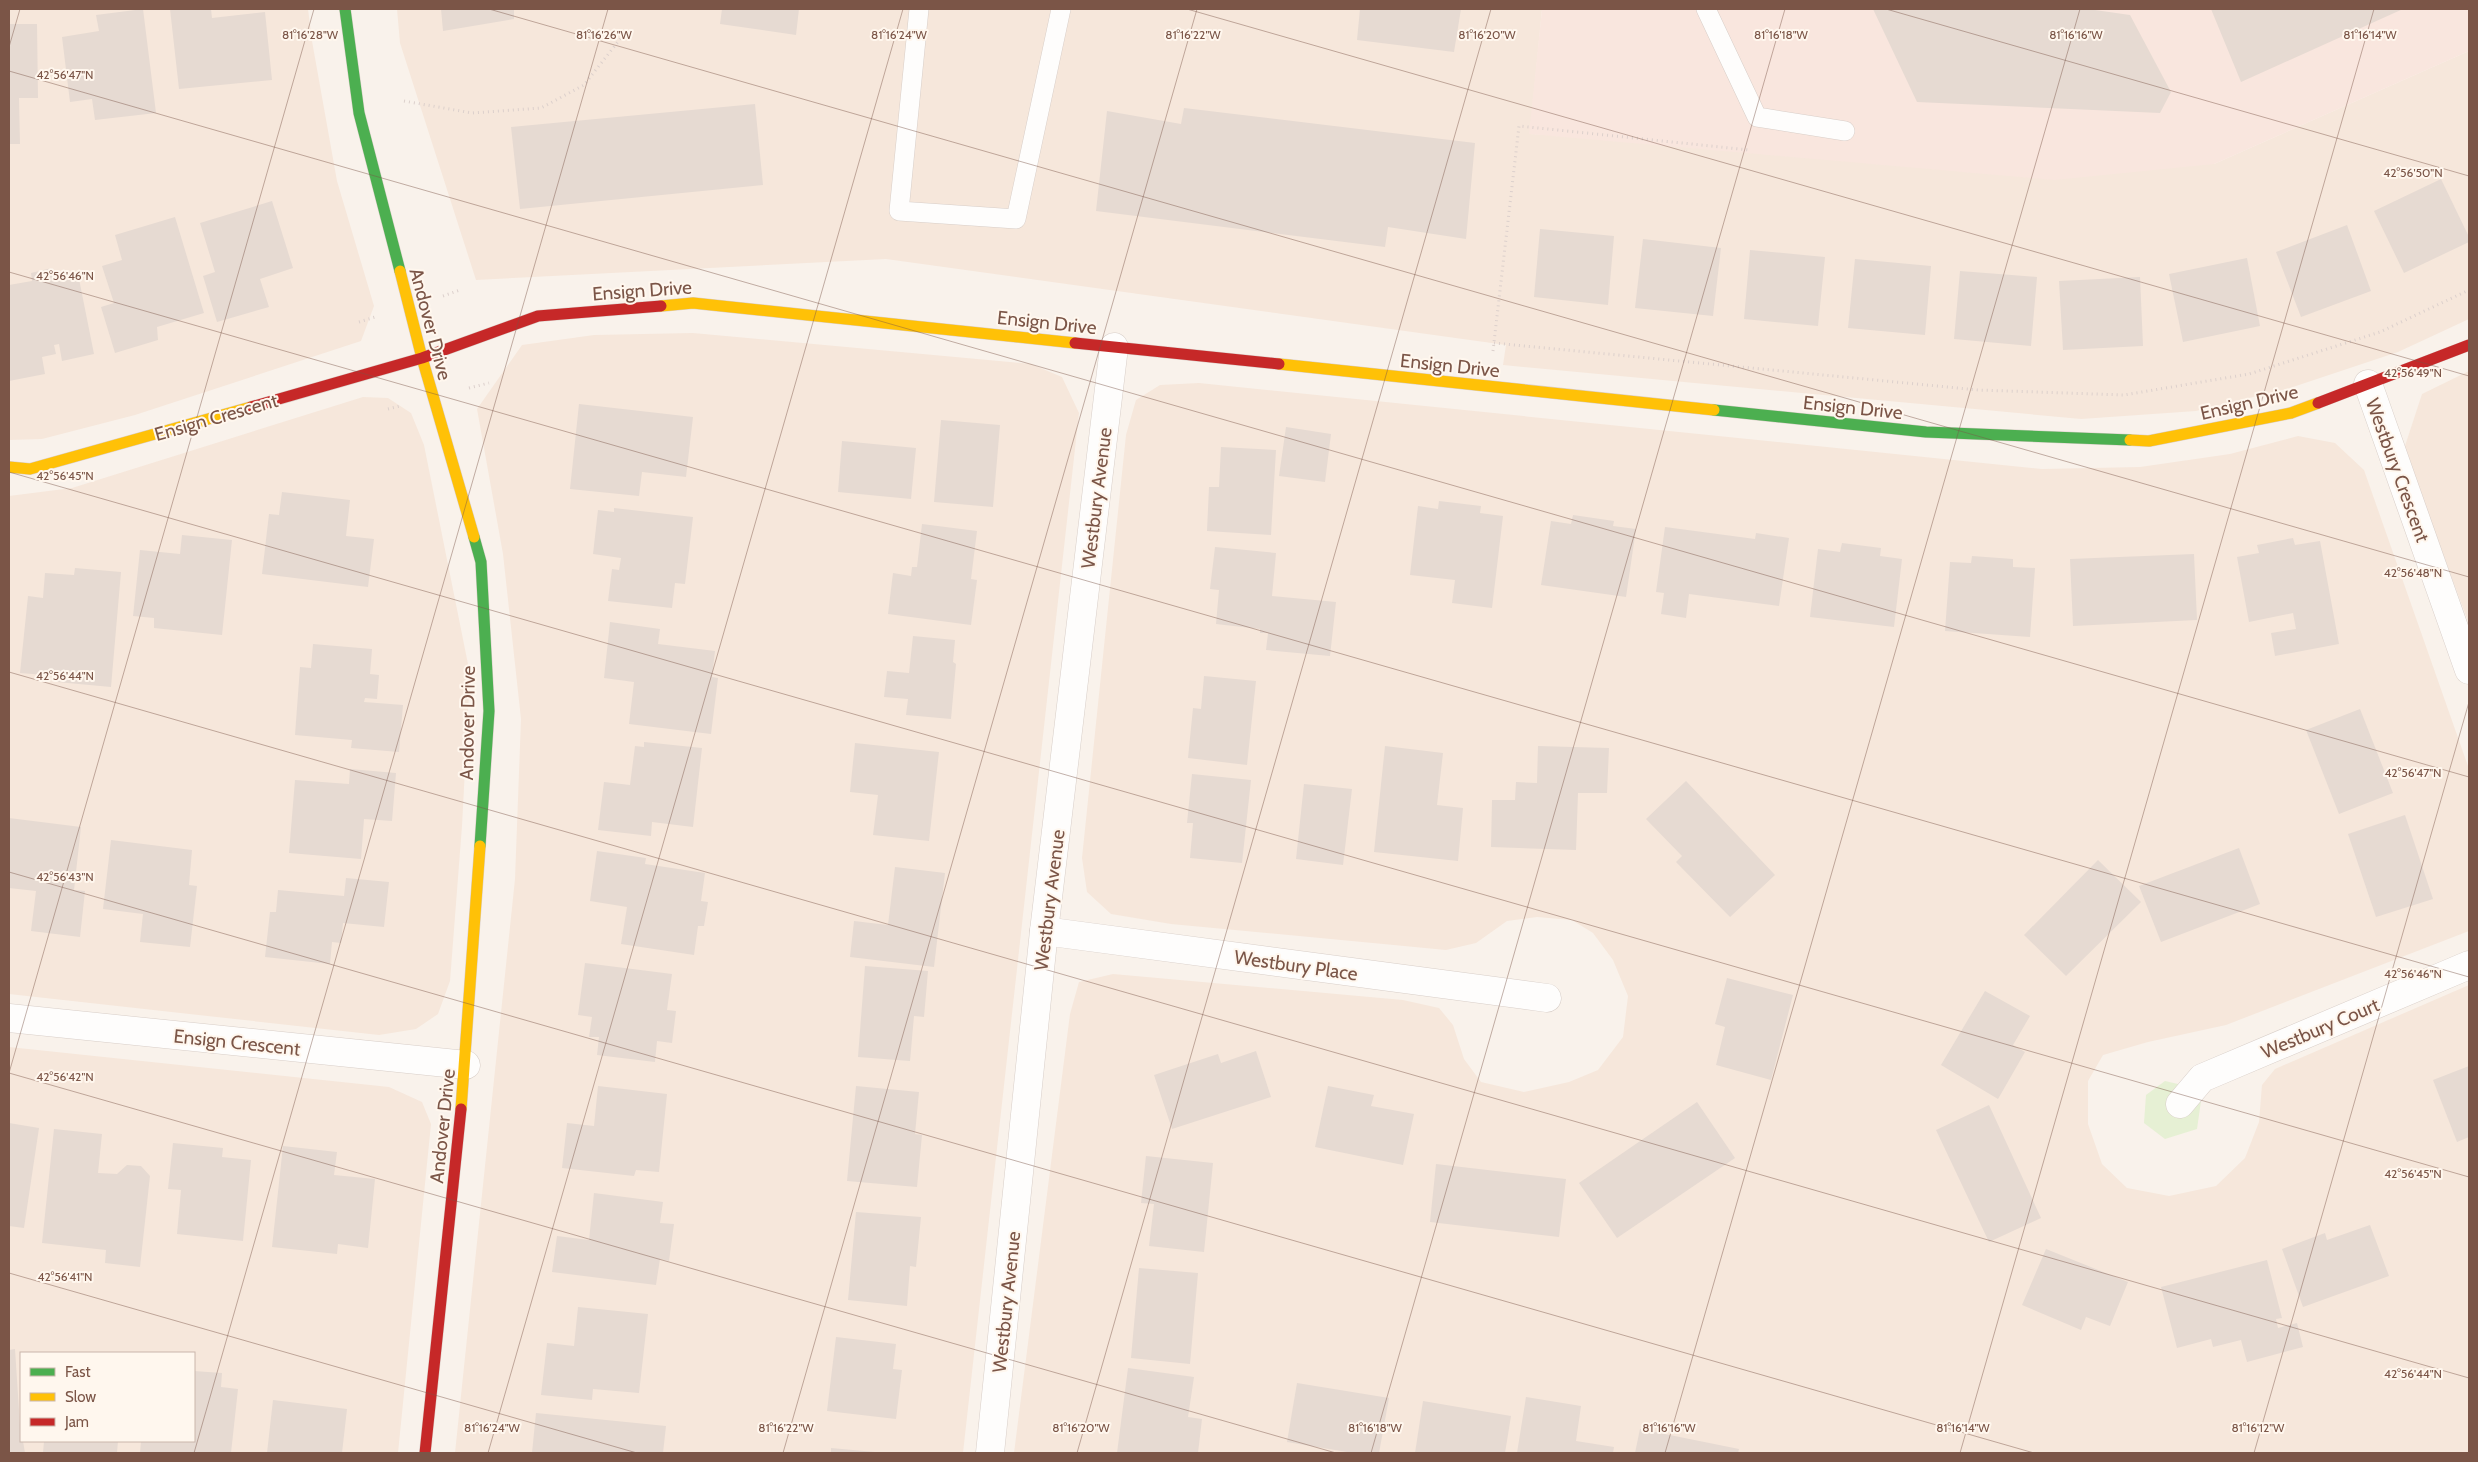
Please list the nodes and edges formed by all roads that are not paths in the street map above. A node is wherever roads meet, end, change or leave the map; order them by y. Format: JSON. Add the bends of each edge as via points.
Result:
{"nodes":[{"id":1,"x":345,"y":9,"type":"edge"},
{"id":2,"x":919,"y":9,"type":"edge"},
{"id":3,"x":1061,"y":9,"type":"edge"},
{"id":4,"x":1706,"y":9,"type":"edge"},
{"id":5,"x":1845,"y":131,"type":"dead end"},
{"id":6,"x":2469,"y":345,"type":"edge"},
{"id":7,"x":1114,"y":347,"type":"junction"},
{"id":8,"x":422,"y":358,"type":"junction"},
{"id":9,"x":2368,"y":384,"type":"junction"},
{"id":10,"x":9,"y":467,"type":"edge"},
{"id":11,"x":2469,"y":670,"type":"edge"},
{"id":12,"x":1044,"y":931,"type":"junction"},
{"id":13,"x":2469,"y":965,"type":"edge"},
{"id":14,"x":1547,"y":998,"type":"dead end"},
{"id":15,"x":9,"y":1018,"type":"edge"},
{"id":16,"x":466,"y":1065,"type":"junction"},
{"id":17,"x":2180,"y":1104,"type":"dead end"},
{"id":18,"x":425,"y":1453,"type":"edge"},
{"id":19,"x":990,"y":1453,"type":"edge"}],
"edges":[{"from":1,"to":8,"type":"street","name":"Andover Drive","via":[[359,113]]},
{"from":2,"to":3,"type":"lane","via":[[899,210],[1016,220]]},
{"from":4,"to":5,"type":"lane","via":[[1757,117]]},
{"from":6,"to":9,"type":"street","name":"Ensign Drive"},
{"from":7,"to":8,"type":"street","name":"Ensign Drive","via":[[693,303],[538,316]]},
{"from":7,"to":9,"type":"street","name":"Ensign Drive","via":[[1926,432],[2149,441],[2291,414]]},
{"from":7,"to":12,"type":"street","name":"Westbury Avenue"},
{"from":8,"to":10,"type":"street","name":"Ensign Crescent","via":[[30,469]]},
{"from":8,"to":16,"type":"street","name":"Andover Drive","via":[[481,562],[489,711]]},
{"from":9,"to":11,"type":"street","name":"Westbury Crescent"},
{"from":12,"to":14,"type":"street","name":"Westbury Place"},
{"from":12,"to":19,"type":"street","name":"Westbury Avenue"},
{"from":13,"to":17,"type":"street","name":"Westbury Court","via":[[2202,1078]]},
{"from":15,"to":16,"type":"street","name":"Ensign Crescent"},
{"from":16,"to":18,"type":"street","name":"Andover Drive"}]}
